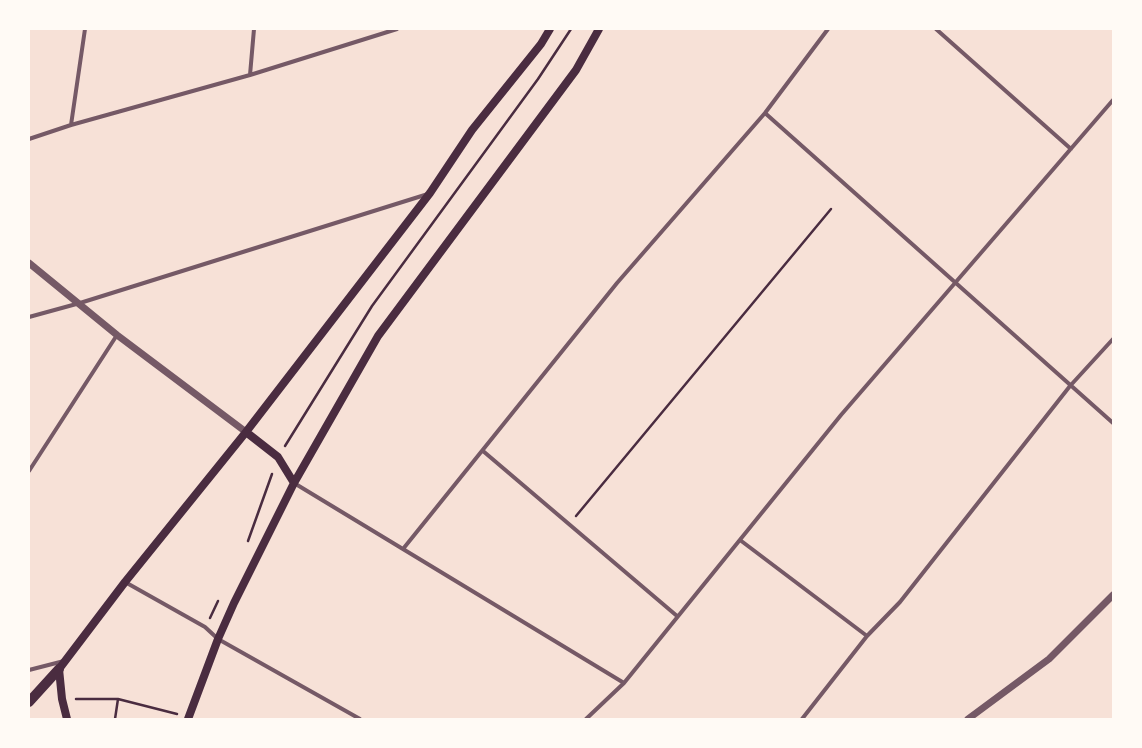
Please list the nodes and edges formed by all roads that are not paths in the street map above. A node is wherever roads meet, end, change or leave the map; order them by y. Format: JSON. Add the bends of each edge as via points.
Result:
{"nodes":[{"id":1,"x":85,"y":29,"type":"edge"},
{"id":2,"x":254,"y":29,"type":"edge"},
{"id":3,"x":397,"y":29,"type":"edge"},
{"id":4,"x":550,"y":29,"type":"edge"},
{"id":5,"x":599,"y":29,"type":"edge"},
{"id":6,"x":828,"y":29,"type":"edge"},
{"id":7,"x":936,"y":29,"type":"edge"},
{"id":8,"x":250,"y":75,"type":"junction"},
{"id":9,"x":1113,"y":100,"type":"edge"},
{"id":10,"x":765,"y":113,"type":"junction"},
{"id":11,"x":71,"y":125,"type":"junction"},
{"id":12,"x":29,"y":139,"type":"edge"},
{"id":13,"x":1071,"y":149,"type":"junction"},
{"id":14,"x":430,"y":193,"type":"junction"},
{"id":15,"x":29,"y":263,"type":"edge"},
{"id":16,"x":956,"y":282,"type":"junction"},
{"id":17,"x":80,"y":303,"type":"junction"},
{"id":18,"x":29,"y":317,"type":"edge"},
{"id":19,"x":118,"y":335,"type":"junction"},
{"id":20,"x":1113,"y":339,"type":"edge"},
{"id":21,"x":1070,"y":386,"type":"junction"},
{"id":22,"x":1113,"y":423,"type":"edge"},
{"id":23,"x":246,"y":432,"type":"junction"},
{"id":24,"x":483,"y":451,"type":"junction"},
{"id":25,"x":29,"y":471,"type":"edge"},
{"id":26,"x":294,"y":483,"type":"junction"},
{"id":27,"x":740,"y":540,"type":"junction"},
{"id":28,"x":403,"y":549,"type":"junction"},
{"id":29,"x":125,"y":582,"type":"junction"},
{"id":30,"x":1113,"y":595,"type":"edge"},
{"id":31,"x":677,"y":616,"type":"junction"},
{"id":32,"x":867,"y":636,"type":"junction"},
{"id":33,"x":218,"y":639,"type":"junction"},
{"id":34,"x":62,"y":665,"type":"junction"},
{"id":35,"x":29,"y":670,"type":"edge"},
{"id":36,"x":624,"y":683,"type":"junction"},
{"id":37,"x":29,"y":702,"type":"edge"},
{"id":38,"x":188,"y":718,"type":"edge"},
{"id":39,"x":67,"y":719,"type":"edge"},
{"id":40,"x":360,"y":719,"type":"edge"},
{"id":41,"x":586,"y":719,"type":"edge"},
{"id":42,"x":802,"y":719,"type":"edge"},
{"id":43,"x":968,"y":719,"type":"edge"}],
"edges":[{"from":1,"to":11,"type":"street"},
{"from":2,"to":8,"type":"street"},
{"from":3,"to":8,"type":"street"},
{"from":4,"to":14,"type":"main road","via":[[472,130]]},
{"from":5,"to":26,"type":"main road","via":[[576,70],[378,336]]},
{"from":6,"to":10,"type":"street"},
{"from":7,"to":13,"type":"street"},
{"from":8,"to":11,"type":"street"},
{"from":9,"to":13,"type":"street"},
{"from":10,"to":16,"type":"street"},
{"from":10,"to":24,"type":"street","via":[[617,283]]},
{"from":11,"to":12,"type":"street"},
{"from":13,"to":16,"type":"street"},
{"from":14,"to":17,"type":"street"},
{"from":14,"to":23,"type":"main road"},
{"from":15,"to":17,"type":"street"},
{"from":16,"to":21,"type":"street"},
{"from":16,"to":27,"type":"street","via":[[840,415]]},
{"from":17,"to":18,"type":"street"},
{"from":17,"to":19,"type":"street"},
{"from":19,"to":23,"type":"street"},
{"from":19,"to":25,"type":"street"},
{"from":20,"to":21,"type":"street"},
{"from":21,"to":22,"type":"street"},
{"from":21,"to":32,"type":"street","via":[[900,602]]},
{"from":23,"to":26,"type":"main road","via":[[278,457]]},
{"from":23,"to":29,"type":"main road"},
{"from":24,"to":28,"type":"street"},
{"from":24,"to":31,"type":"street"},
{"from":26,"to":28,"type":"street"},
{"from":26,"to":33,"type":"main road"},
{"from":27,"to":31,"type":"street"},
{"from":27,"to":32,"type":"street"},
{"from":28,"to":36,"type":"street"},
{"from":29,"to":33,"type":"street","via":[[205,627]]},
{"from":29,"to":34,"type":"main road"},
{"from":30,"to":43,"type":"street","via":[[1049,659]]},
{"from":31,"to":36,"type":"street","via":[[671,627]]},
{"from":32,"to":42,"type":"street"},
{"from":33,"to":38,"type":"main road"},
{"from":33,"to":40,"type":"street"},
{"from":34,"to":35,"type":"street"},
{"from":34,"to":37,"type":"main road"},
{"from":34,"to":39,"type":"main road","via":[[62,699]]},
{"from":36,"to":41,"type":"street"}]}
